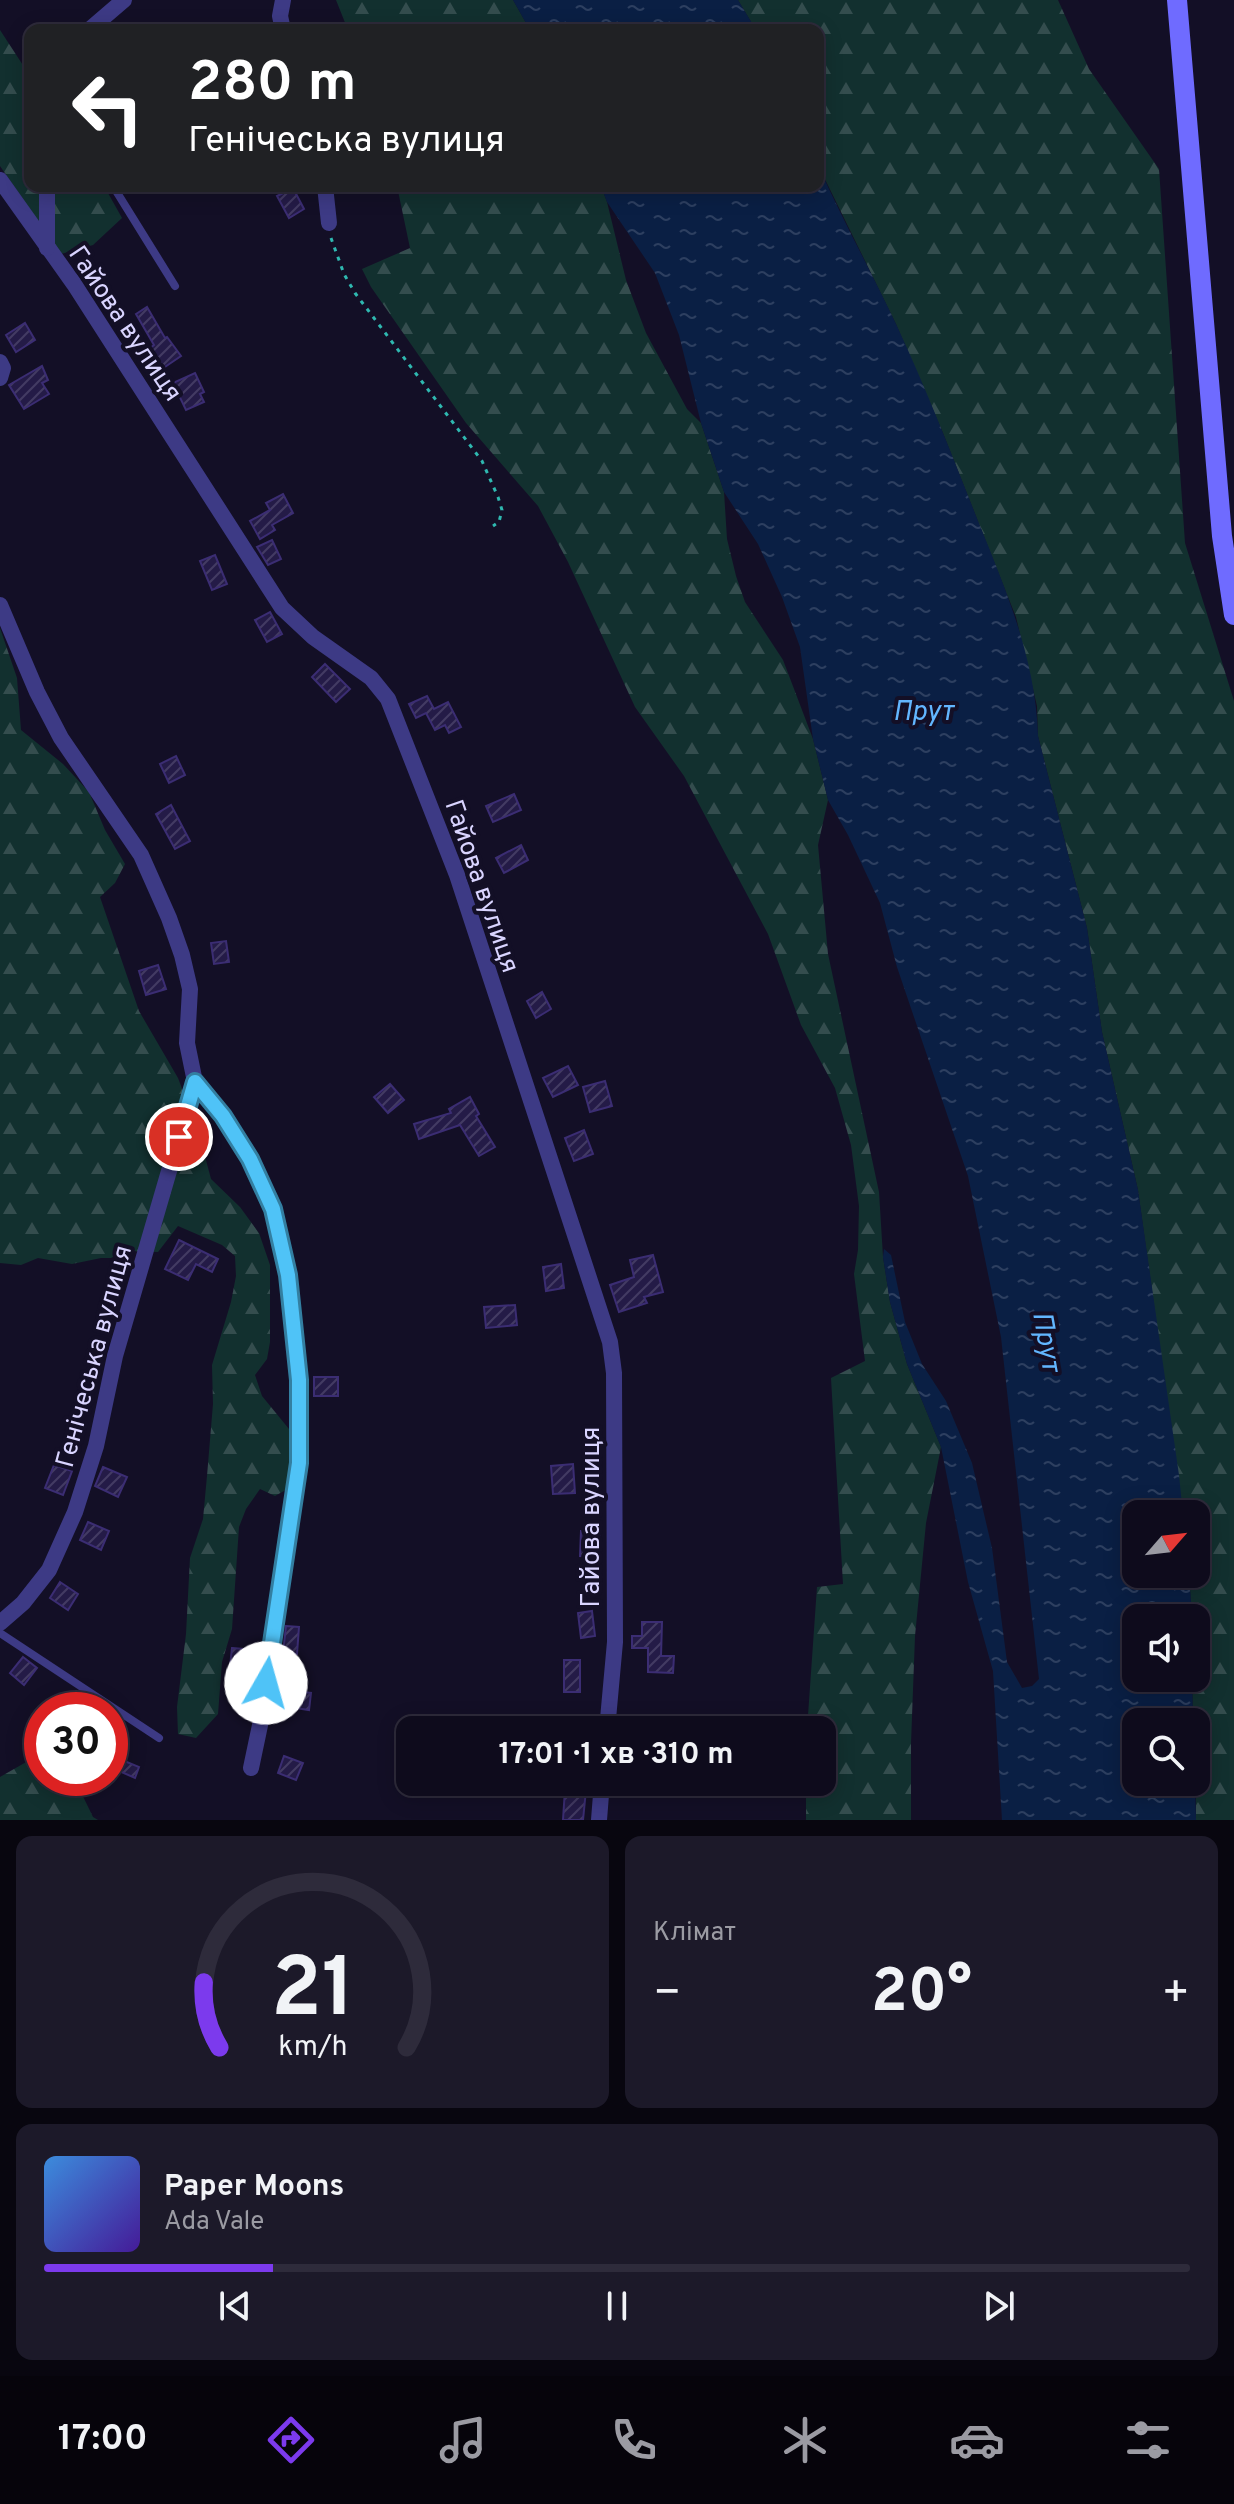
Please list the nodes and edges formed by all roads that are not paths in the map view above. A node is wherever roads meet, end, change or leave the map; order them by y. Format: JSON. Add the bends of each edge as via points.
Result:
{"nodes":[{"id":1,"x":124,"y":0,"type":"edge"},
{"id":2,"x":283,"y":0,"type":"edge"},
{"id":3,"x":1177,"y":0,"type":"edge"},
{"id":4,"x":96,"y":24,"type":"edge"},
{"id":5,"x":282,"y":24,"type":"edge"},
{"id":6,"x":0,"y":180,"type":"edge"},
{"id":7,"x":47,"y":192,"type":"edge"},
{"id":8,"x":117,"y":192,"type":"edge"},
{"id":9,"x":326,"y":192,"type":"edge"},
{"id":10,"x":329,"y":223,"type":"road end"},
{"id":11,"x":47,"y":248,"type":"junction"},
{"id":12,"x":175,"y":286,"type":"dead end"},
{"id":13,"x":0,"y":362,"type":"edge"},
{"id":14,"x":0,"y":378,"type":"edge"},
{"id":15,"x":0,"y":605,"type":"edge"},
{"id":16,"x":1234,"y":615,"type":"edge"},
{"id":17,"x":195,"y":1082,"type":"junction"},
{"id":18,"x":0,"y":1623,"type":"edge"},
{"id":19,"x":0,"y":1633,"type":"edge"},
{"id":20,"x":608,"y":1716,"type":"edge"},
{"id":21,"x":159,"y":1738,"type":"dead end"},
{"id":22,"x":251,"y":1768,"type":"dead end"},
{"id":23,"x":601,"y":1796,"type":"edge"},
{"id":24,"x":599,"y":1820,"type":"edge"}],
"edges":[{"from":1,"to":4,"type":"street"},
{"from":2,"to":5,"type":"street"},
{"from":3,"to":16,"type":"street","via":[[1222,536]]},
{"from":6,"to":11,"type":"street","name":"Гайова вулиця"},
{"from":7,"to":11,"type":"street"},
{"from":8,"to":12,"type":"lane"},
{"from":9,"to":10,"type":"street"},
{"from":11,"to":20,"type":"street","name":"Гайова вулиця","via":[[282,608],[371,678],[388,699],[457,875],[610,1342],[615,1642]]},
{"from":13,"to":14,"type":"street"},
{"from":15,"to":17,"type":"street","via":[[61,738],[141,855],[169,918],[190,989],[187,1043]]},
{"from":17,"to":18,"type":"street","name":"Генічеська вулиця","via":[[75,1512],[49,1570]]},
{"from":17,"to":22,"type":"street","via":[[250,1159],[273,1209],[288,1275],[299,1380],[299,1463]]},
{"from":19,"to":21,"type":"lane"},
{"from":23,"to":24,"type":"street"}]}
